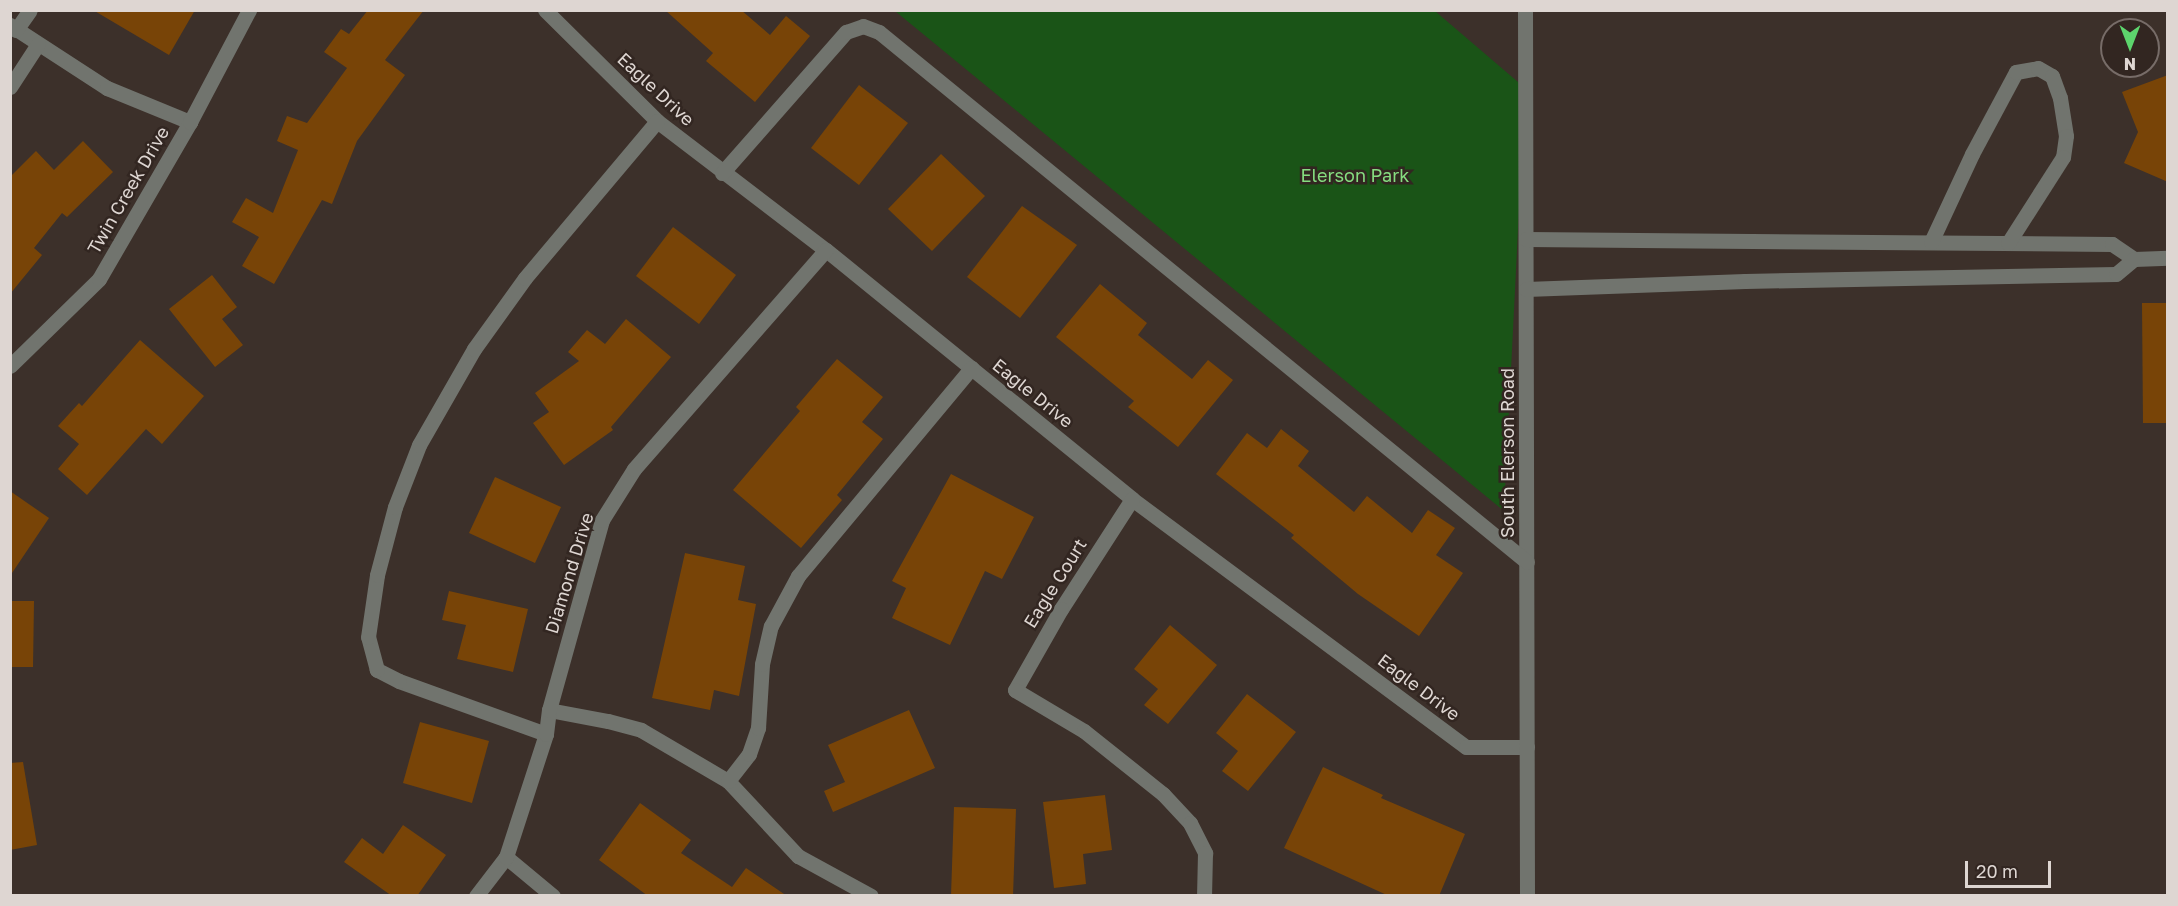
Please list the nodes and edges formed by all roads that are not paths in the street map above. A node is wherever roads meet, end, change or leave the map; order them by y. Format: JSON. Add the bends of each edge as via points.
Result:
{"nodes":[{"id":1,"x":30,"y":10,"type":"edge"},
{"id":2,"x":249,"y":10,"type":"edge"},
{"id":3,"x":545,"y":10,"type":"edge"},
{"id":4,"x":1525,"y":10,"type":"edge"},
{"id":5,"x":13,"y":27,"type":"edge"},
{"id":6,"x":38,"y":44,"type":"junction"},
{"id":7,"x":10,"y":87,"type":"edge"},
{"id":8,"x":657,"y":121,"type":"junction"},
{"id":9,"x":190,"y":122,"type":"junction"},
{"id":10,"x":723,"y":173,"type":"junction"},
{"id":11,"x":1526,"y":238,"type":"junction"},
{"id":12,"x":1931,"y":242,"type":"junction"},
{"id":13,"x":2008,"y":243,"type":"junction"},
{"id":14,"x":826,"y":250,"type":"junction"},
{"id":15,"x":2168,"y":258,"type":"edge"},
{"id":16,"x":2134,"y":259,"type":"junction"},
{"id":17,"x":1526,"y":289,"type":"junction"},
{"id":18,"x":10,"y":366,"type":"edge"},
{"id":19,"x":971,"y":368,"type":"junction"},
{"id":20,"x":1132,"y":499,"type":"junction"},
{"id":21,"x":1527,"y":562,"type":"junction"},
{"id":22,"x":549,"y":710,"type":"junction"},
{"id":23,"x":546,"y":734,"type":"junction"},
{"id":24,"x":1527,"y":747,"type":"junction"},
{"id":25,"x":728,"y":781,"type":"junction"},
{"id":26,"x":506,"y":857,"type":"junction"},
{"id":27,"x":476,"y":896,"type":"edge"},
{"id":28,"x":553,"y":896,"type":"edge"},
{"id":29,"x":871,"y":896,"type":"edge"},
{"id":30,"x":1204,"y":896,"type":"edge"},
{"id":31,"x":1527,"y":896,"type":"edge"}],
"edges":[{"from":1,"to":5,"type":"street"},
{"from":2,"to":9,"type":"street","name":"Twin Creek Drive"},
{"from":3,"to":8,"type":"street","name":"Eagle Drive"},
{"from":4,"to":11,"type":"street","name":"South Elerson Road"},
{"from":5,"to":6,"type":"street"},
{"from":6,"to":7,"type":"street"},
{"from":6,"to":9,"type":"street","via":[[107,88]]},
{"from":8,"to":10,"type":"street","name":"Eagle Drive"},
{"from":8,"to":23,"type":"street","via":[[525,278],[474,349],[419,446],[395,507],[377,575],[368,637],[377,670]]},
{"from":9,"to":18,"type":"street","name":"Twin Creek Drive","via":[[99,279]]},
{"from":10,"to":14,"type":"street","name":"Eagle Drive"},
{"from":10,"to":21,"type":"street","via":[[846,32],[862,26],[879,32]]},
{"from":11,"to":12,"type":"street"},
{"from":11,"to":17,"type":"street","name":"South Elerson Road"},
{"from":12,"to":13,"type":"street"},
{"from":12,"to":13,"type":"street","via":[[2016,72],[2038,68],[2052,76],[2060,98],[2066,136],[2063,157]]},
{"from":13,"to":16,"type":"street","via":[[2112,244]]},
{"from":14,"to":19,"type":"street","name":"Eagle Drive"},
{"from":14,"to":22,"type":"street","name":"Diamond Drive","via":[[633,468],[602,520]]},
{"from":15,"to":16,"type":"street"},
{"from":16,"to":17,"type":"street","via":[[2116,274]]},
{"from":17,"to":21,"type":"street","name":"South Elerson Road"},
{"from":19,"to":20,"type":"street","name":"Eagle Drive"},
{"from":19,"to":25,"type":"street","via":[[798,576],[771,626],[762,664],[758,728],[749,754]]},
{"from":20,"to":24,"type":"street","name":"Eagle Drive","via":[[1467,747]]},
{"from":20,"to":30,"type":"street","name":"Eagle Court","via":[[1014,690],[1084,731],[1162,794],[1190,823],[1205,853]]},
{"from":21,"to":24,"type":"street","name":"South Elerson Road"},
{"from":22,"to":23,"type":"street","name":"Diamond Drive"},
{"from":22,"to":25,"type":"street","via":[[641,730]]},
{"from":23,"to":26,"type":"street","name":"Diamond Drive"},
{"from":24,"to":31,"type":"street","name":"South Elerson Road"},
{"from":25,"to":29,"type":"street","via":[[798,856]]},
{"from":26,"to":27,"type":"street","name":"Diamond Drive"},
{"from":26,"to":28,"type":"street"}]}
